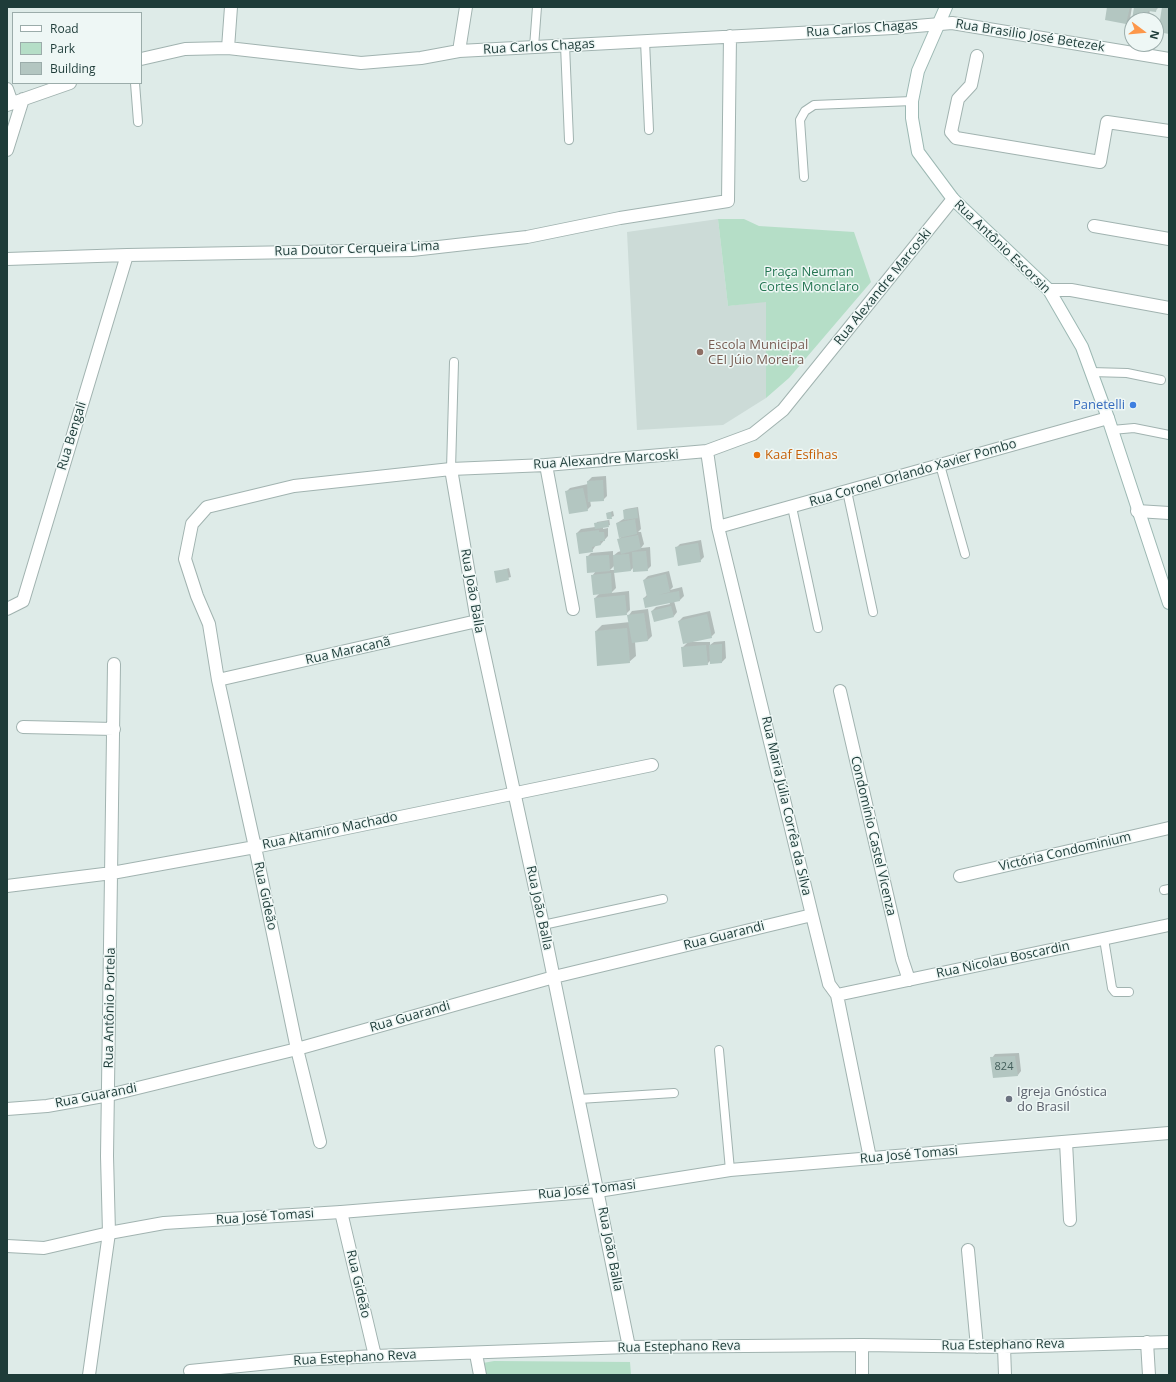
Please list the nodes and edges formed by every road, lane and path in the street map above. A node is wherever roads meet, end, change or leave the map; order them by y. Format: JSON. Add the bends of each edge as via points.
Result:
{"nodes":[{"id":1,"x":231,"y":7,"type":"edge"},
{"id":2,"x":466,"y":7,"type":"edge"},
{"id":3,"x":537,"y":7,"type":"edge"},
{"id":4,"x":946,"y":7,"type":"edge"},
{"id":5,"x":939,"y":23,"type":"junction"},
{"id":6,"x":730,"y":36,"type":"junction"},
{"id":7,"x":645,"y":41,"type":"junction"},
{"id":8,"x":565,"y":45,"type":"junction"},
{"id":9,"x":534,"y":47,"type":"junction"},
{"id":10,"x":228,"y":48,"type":"junction"},
{"id":11,"x":459,"y":51,"type":"junction"},
{"id":12,"x":977,"y":56,"type":"dead end"},
{"id":13,"x":142,"y":58,"type":"edge"},
{"id":14,"x":1169,"y":59,"type":"edge"},
{"id":15,"x":67,"y":84,"type":"edge"},
{"id":16,"x":135,"y":84,"type":"edge"},
{"id":17,"x":7,"y":90,"type":"edge"},
{"id":18,"x":912,"y":101,"type":"junction"},
{"id":19,"x":14,"y":102,"type":"edge"},
{"id":20,"x":138,"y":122,"type":"dead end"},
{"id":21,"x":650,"y":130,"type":"dead end"},
{"id":22,"x":1169,"y":131,"type":"edge"},
{"id":23,"x":569,"y":140,"type":"dead end"},
{"id":24,"x":7,"y":150,"type":"edge"},
{"id":25,"x":804,"y":177,"type":"dead end"},
{"id":26,"x":953,"y":199,"type":"junction"},
{"id":27,"x":1094,"y":226,"type":"dead end"},
{"id":28,"x":1169,"y":239,"type":"edge"},
{"id":29,"x":126,"y":255,"type":"junction"},
{"id":30,"x":7,"y":259,"type":"edge"},
{"id":31,"x":1050,"y":290,"type":"junction"},
{"id":32,"x":1169,"y":308,"type":"edge"},
{"id":33,"x":454,"y":362,"type":"dead end"},
{"id":34,"x":1091,"y":372,"type":"junction"},
{"id":35,"x":1161,"y":380,"type":"dead end"},
{"id":36,"x":1108,"y":418,"type":"junction"},
{"id":37,"x":1112,"y":430,"type":"junction"},
{"id":38,"x":1169,"y":435,"type":"edge"},
{"id":39,"x":707,"y":451,"type":"junction"},
{"id":40,"x":546,"y":465,"type":"junction"},
{"id":41,"x":940,"y":465,"type":"junction"},
{"id":42,"x":451,"y":469,"type":"junction"},
{"id":43,"x":847,"y":491,"type":"junction"},
{"id":44,"x":792,"y":507,"type":"junction"},
{"id":45,"x":1137,"y":511,"type":"junction"},
{"id":46,"x":1169,"y":513,"type":"edge"},
{"id":47,"x":718,"y":527,"type":"junction"},
{"id":48,"x":965,"y":554,"type":"dead end"},
{"id":49,"x":185,"y":559,"type":"joint"},
{"id":50,"x":1169,"y":603,"type":"edge"},
{"id":51,"x":7,"y":609,"type":"edge"},
{"id":52,"x":573,"y":609,"type":"dead end"},
{"id":53,"x":874,"y":612,"type":"dead end"},
{"id":54,"x":477,"y":621,"type":"junction"},
{"id":55,"x":818,"y":628,"type":"dead end"},
{"id":56,"x":114,"y":664,"type":"dead end"},
{"id":57,"x":218,"y":680,"type":"junction"},
{"id":58,"x":840,"y":691,"type":"dead end"},
{"id":59,"x":23,"y":727,"type":"dead end"},
{"id":60,"x":114,"y":729,"type":"junction"},
{"id":61,"x":652,"y":765,"type":"dead end"},
{"id":62,"x":513,"y":793,"type":"junction"},
{"id":63,"x":1169,"y":828,"type":"edge"},
{"id":64,"x":255,"y":847,"type":"junction"},
{"id":65,"x":112,"y":873,"type":"junction"},
{"id":66,"x":960,"y":876,"type":"dead end"},
{"id":67,"x":7,"y":886,"type":"edge"},
{"id":68,"x":664,"y":899,"type":"dead end"},
{"id":69,"x":812,"y":915,"type":"junction"},
{"id":70,"x":544,"y":924,"type":"junction"},
{"id":71,"x":1169,"y":925,"type":"edge"},
{"id":72,"x":1104,"y":939,"type":"junction"},
{"id":73,"x":554,"y":977,"type":"junction"},
{"id":74,"x":909,"y":980,"type":"junction"},
{"id":75,"x":1129,"y":992,"type":"dead end"},
{"id":76,"x":837,"y":995,"type":"junction"},
{"id":77,"x":296,"y":1049,"type":"junction"},
{"id":78,"x":719,"y":1050,"type":"dead end"},
{"id":79,"x":674,"y":1093,"type":"dead end"},
{"id":80,"x":109,"y":1095,"type":"junction"},
{"id":81,"x":579,"y":1099,"type":"junction"},
{"id":82,"x":7,"y":1109,"type":"edge"},
{"id":83,"x":1169,"y":1133,"type":"edge"},
{"id":84,"x":320,"y":1142,"type":"dead end"},
{"id":85,"x":1066,"y":1142,"type":"junction"},
{"id":86,"x":870,"y":1158,"type":"junction"},
{"id":87,"x":730,"y":1170,"type":"junction"},
{"id":88,"x":598,"y":1191,"type":"junction"},
{"id":89,"x":341,"y":1212,"type":"junction"},
{"id":90,"x":1070,"y":1220,"type":"dead end"},
{"id":91,"x":109,"y":1233,"type":"junction"},
{"id":92,"x":7,"y":1246,"type":"edge"},
{"id":93,"x":968,"y":1250,"type":"dead end"},
{"id":94,"x":1147,"y":1342,"type":"junction"},
{"id":95,"x":1169,"y":1342,"type":"edge"},
{"id":96,"x":862,"y":1345,"type":"junction"},
{"id":97,"x":629,"y":1347,"type":"junction"},
{"id":98,"x":977,"y":1347,"type":"junction"},
{"id":99,"x":1004,"y":1347,"type":"junction"},
{"id":100,"x":476,"y":1354,"type":"junction"},
{"id":101,"x":375,"y":1356,"type":"junction"},
{"id":102,"x":190,"y":1371,"type":"dead end"},
{"id":103,"x":88,"y":1375,"type":"edge"},
{"id":104,"x":480,"y":1375,"type":"edge"},
{"id":105,"x":862,"y":1375,"type":"edge"},
{"id":106,"x":1005,"y":1375,"type":"edge"},
{"id":107,"x":1149,"y":1375,"type":"edge"}],
"edges":[{"from":1,"to":10,"type":"street"},
{"from":2,"to":11,"type":"street"},
{"from":3,"to":9,"type":"lane"},
{"from":4,"to":5,"type":"street","name":"Rua Antônio Escorsin"},
{"from":5,"to":6,"type":"street","name":"Rua Carlos Chagas","via":[[893,28]]},
{"from":5,"to":14,"type":"street","name":"Rua Brasilio José Betezek","via":[[952,22]]},
{"from":5,"to":18,"type":"street","name":"Rua Antônio Escorsin","via":[[918,71]]},
{"from":6,"to":7,"type":"street","name":"Rua Carlos Chagas"},
{"from":6,"to":29,"type":"street","name":"Rua Doutor Cerqueira Lima","via":[[728,201],[620,218],[527,237],[412,250]]},
{"from":7,"to":8,"type":"street","name":"Rua Carlos Chagas"},
{"from":7,"to":21,"type":"lane"},
{"from":8,"to":9,"type":"street","name":"Rua Carlos Chagas"},
{"from":8,"to":23,"type":"lane"},
{"from":9,"to":11,"type":"street","name":"Rua Carlos Chagas"},
{"from":10,"to":11,"type":"street","name":"Rua Carlos Chagas","via":[[362,63],[421,58]]},
{"from":10,"to":13,"type":"street","name":"Rua Carlos Chagas","via":[[185,49]]},
{"from":12,"to":22,"type":"street","via":[[971,86],[958,99],[951,132],[956,138],[1100,162],[1107,122]]},
{"from":15,"to":19,"type":"street"},
{"from":16,"to":20,"type":"lane"},
{"from":17,"to":19,"type":"street"},
{"from":18,"to":25,"type":"lane","via":[[814,105],[805,111],[800,120]]},
{"from":18,"to":26,"type":"street","name":"Rua Antônio Escorsin","via":[[918,152]]},
{"from":19,"to":24,"type":"street"},
{"from":26,"to":31,"type":"street","name":"Rua Antônio Escorsin"},
{"from":26,"to":39,"type":"street","name":"Rua Alexandre Marcoski","via":[[783,410],[753,434]]},
{"from":27,"to":28,"type":"street"},
{"from":29,"to":30,"type":"street","name":"Rua Doutor Cerqueira Lima"},
{"from":29,"to":51,"type":"street","name":"Rua Bengali","via":[[23,601]]},
{"from":31,"to":32,"type":"street","via":[[1071,290]]},
{"from":31,"to":34,"type":"street","name":"Rua Antônio Escorsin","via":[[1082,347]]},
{"from":33,"to":42,"type":"lane"},
{"from":34,"to":35,"type":"lane","via":[[1127,373]]},
{"from":34,"to":36,"type":"street","name":"Rua Antônio Escorsin"},
{"from":36,"to":37,"type":"street","name":"Rua Antônio Escorsin"},
{"from":36,"to":41,"type":"street","name":"Rua Coronel Orlando Xavier Pombo"},
{"from":37,"to":38,"type":"lane","via":[[1134,428]]},
{"from":37,"to":45,"type":"street","name":"Rua Antônio Escorsin"},
{"from":39,"to":40,"type":"street","name":"Rua Alexandre Marcoski"},
{"from":39,"to":47,"type":"street","name":"Rua Maria Júlia Corrêa da Silva"},
{"from":40,"to":42,"type":"street","name":"Rua Alexandre Marcoski"},
{"from":40,"to":52,"type":"street"},
{"from":41,"to":43,"type":"street","name":"Rua Coronel Orlando Xavier Pombo"},
{"from":41,"to":48,"type":"lane"},
{"from":42,"to":49,"type":"street","name":"Rua Alexandre Marcoski","via":[[294,486],[208,507],[192,524]]},
{"from":42,"to":54,"type":"street","name":"Rua João Balla"},
{"from":43,"to":44,"type":"street","name":"Rua Coronel Orlando Xavier Pombo"},
{"from":43,"to":53,"type":"lane"},
{"from":44,"to":47,"type":"street","name":"Rua Coronel Orlando Xavier Pombo"},
{"from":44,"to":55,"type":"lane"},
{"from":45,"to":46,"type":"street"},
{"from":45,"to":50,"type":"street","name":"Rua Antônio Escorsin"},
{"from":47,"to":69,"type":"street","name":"Rua Maria Júlia Corrêa da Silva"},
{"from":49,"to":57,"type":"street","name":"Rua Gideão","via":[[209,624]]},
{"from":54,"to":57,"type":"street","name":"Rua Maracanã"},
{"from":54,"to":62,"type":"street","name":"Rua João Balla"},
{"from":56,"to":60,"type":"street","name":"Rua Antônio Portela"},
{"from":57,"to":64,"type":"street","name":"Rua Gideão"},
{"from":58,"to":74,"type":"street","name":"Condomínio Castel Vicenza"},
{"from":59,"to":60,"type":"street"},
{"from":60,"to":65,"type":"street","name":"Rua Antônio Portela"},
{"from":61,"to":62,"type":"street","name":"Rua Altamiro Machado"},
{"from":62,"to":64,"type":"street","name":"Rua Altamiro Machado"},
{"from":62,"to":70,"type":"street","name":"Rua João Balla"},
{"from":63,"to":66,"type":"street","name":"Victória Condominium"},
{"from":64,"to":65,"type":"street","name":"Rua Altamiro Machado"},
{"from":64,"to":77,"type":"street","name":"Rua Gideão"},
{"from":65,"to":67,"type":"street","name":"Rua Altamiro Machado"},
{"from":65,"to":80,"type":"street","name":"Rua Antônio Portela"},
{"from":68,"to":70,"type":"lane"},
{"from":69,"to":73,"type":"street","name":"Rua Guarandi"},
{"from":69,"to":76,"type":"street","name":"Rua Maria Júlia Corrêa da Silva","via":[[829,984]]},
{"from":70,"to":73,"type":"street","name":"Rua João Balla"},
{"from":71,"to":72,"type":"street","name":"Rua Nicolau Boscardin"},
{"from":72,"to":74,"type":"street","name":"Rua Nicolau Boscardin"},
{"from":72,"to":75,"type":"lane","via":[[1112,988],[1115,992]]},
{"from":73,"to":77,"type":"street","name":"Rua Guarandi"},
{"from":73,"to":81,"type":"street","name":"Rua João Balla"},
{"from":74,"to":76,"type":"street","name":"Rua Nicolau Boscardin"},
{"from":76,"to":86,"type":"street","name":"Rua Maria Júlia Corrêa da Silva"},
{"from":77,"to":80,"type":"street","name":"Rua Guarandi"},
{"from":77,"to":84,"type":"street","name":"Rua Gideão"},
{"from":78,"to":87,"type":"lane"},
{"from":79,"to":81,"type":"lane"},
{"from":80,"to":82,"type":"street","name":"Rua Guarandi","via":[[47,1106]]},
{"from":80,"to":91,"type":"street","name":"Rua Antônio Portela"},
{"from":81,"to":88,"type":"street","name":"Rua João Balla"},
{"from":83,"to":85,"type":"street","name":"Rua José Tomasi"},
{"from":85,"to":86,"type":"street","name":"Rua José Tomasi"},
{"from":85,"to":90,"type":"street"},
{"from":86,"to":87,"type":"street","name":"Rua José Tomasi"},
{"from":87,"to":88,"type":"street","name":"Rua José Tomasi"},
{"from":88,"to":89,"type":"street","name":"Rua José Tomasi"},
{"from":88,"to":97,"type":"street","name":"Rua João Balla"},
{"from":89,"to":91,"type":"street","name":"Rua José Tomasi","via":[[164,1223]]},
{"from":89,"to":101,"type":"street","name":"Rua Gideão"},
{"from":91,"to":92,"type":"street","name":"Rua José Tomasi","via":[[44,1248]]},
{"from":91,"to":103,"type":"street","name":"Rua Antônio Portela"},
{"from":93,"to":98,"type":"street"},
{"from":94,"to":95,"type":"street","name":"Rua Estephano Reva"},
{"from":94,"to":99,"type":"street","name":"Rua Estephano Reva"},
{"from":94,"to":107,"type":"street"},
{"from":96,"to":97,"type":"street","name":"Rua Estephano Reva"},
{"from":96,"to":98,"type":"street","name":"Rua Estephano Reva"},
{"from":96,"to":105,"type":"street"},
{"from":97,"to":100,"type":"street","name":"Rua Estephano Reva"},
{"from":98,"to":99,"type":"street","name":"Rua Estephano Reva"},
{"from":99,"to":106,"type":"street"},
{"from":100,"to":101,"type":"street","name":"Rua Estephano Reva"},
{"from":100,"to":104,"type":"street"},
{"from":101,"to":102,"type":"street","name":"Rua Estephano Reva","via":[[300,1360]]}]}
